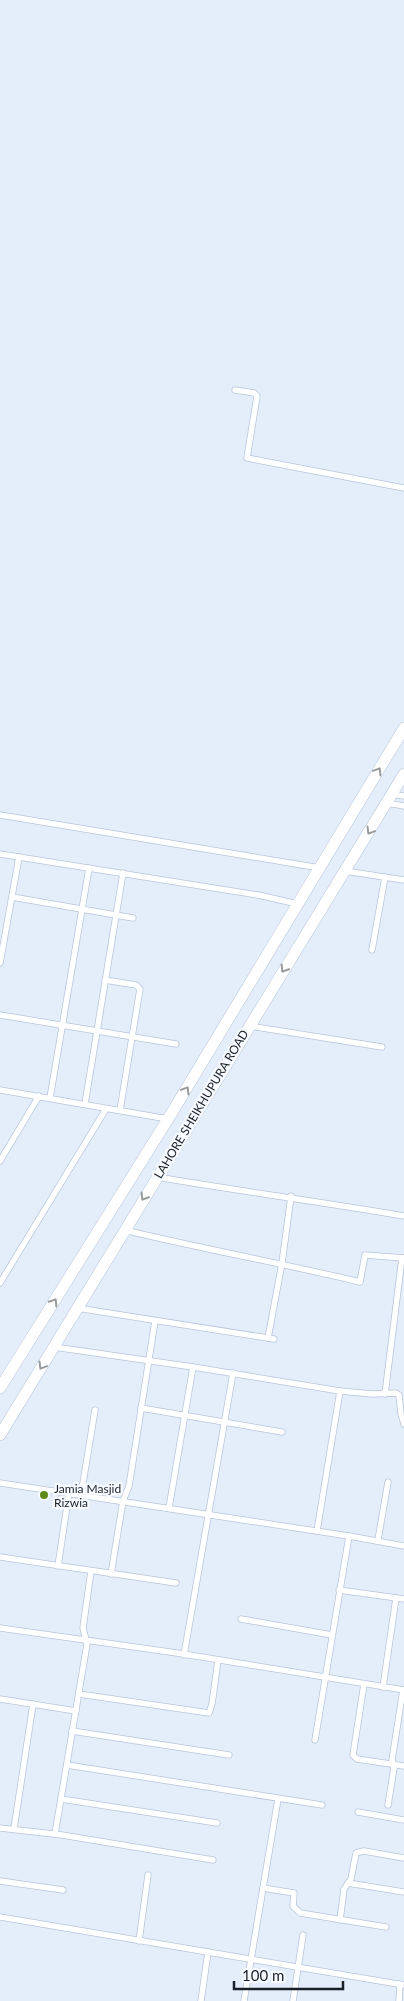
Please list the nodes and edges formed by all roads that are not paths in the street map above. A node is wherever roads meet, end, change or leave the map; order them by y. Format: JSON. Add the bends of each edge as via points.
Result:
{"nodes":[{"id":1,"x":235,"y":390,"type":"dead end"},
{"id":2,"x":404,"y":488,"type":"edge"},
{"id":3,"x":404,"y":728,"type":"edge"},
{"id":4,"x":404,"y":774,"type":"edge"},
{"id":5,"x":404,"y":796,"type":"edge"},
{"id":6,"x":389,"y":798,"type":"junction"},
{"id":7,"x":404,"y":806,"type":"edge"},
{"id":8,"x":0,"y":815,"type":"edge"},
{"id":9,"x":0,"y":854,"type":"edge"},
{"id":10,"x":19,"y":857,"type":"junction"},
{"id":11,"x":89,"y":868,"type":"junction"},
{"id":12,"x":320,"y":868,"type":"junction"},
{"id":13,"x":345,"y":871,"type":"junction"},
{"id":14,"x":123,"y":873,"type":"junction"},
{"id":15,"x":385,"y":878,"type":"junction"},
{"id":16,"x":404,"y":880,"type":"edge"},
{"id":17,"x":12,"y":897,"type":"junction"},
{"id":18,"x":298,"y":904,"type":"junction"},
{"id":19,"x":82,"y":910,"type":"junction"},
{"id":20,"x":116,"y":915,"type":"junction"},
{"id":21,"x":133,"y":918,"type":"dead end"},
{"id":22,"x":2,"y":935,"type":"edge"},
{"id":23,"x":372,"y":950,"type":"dead end"},
{"id":24,"x":0,"y":963,"type":"edge"},
{"id":25,"x":105,"y":980,"type":"junction"},
{"id":26,"x":0,"y":1016,"type":"edge"},
{"id":27,"x":62,"y":1026,"type":"junction"},
{"id":28,"x":249,"y":1026,"type":"junction"},
{"id":29,"x":97,"y":1032,"type":"junction"},
{"id":30,"x":133,"y":1037,"type":"junction"},
{"id":31,"x":176,"y":1044,"type":"dead end"},
{"id":32,"x":382,"y":1048,"type":"dead end"},
{"id":33,"x":0,"y":1090,"type":"edge"},
{"id":34,"x":39,"y":1096,"type":"junction"},
{"id":35,"x":50,"y":1098,"type":"junction"},
{"id":36,"x":85,"y":1104,"type":"junction"},
{"id":37,"x":106,"y":1109,"type":"junction"},
{"id":38,"x":120,"y":1110,"type":"junction"},
{"id":39,"x":168,"y":1119,"type":"junction"},
{"id":40,"x":0,"y":1161,"type":"edge"},
{"id":41,"x":157,"y":1177,"type":"junction"},
{"id":42,"x":291,"y":1196,"type":"junction"},
{"id":43,"x":404,"y":1216,"type":"edge"},
{"id":44,"x":124,"y":1230,"type":"junction"},
{"id":45,"x":403,"y":1258,"type":"edge"},
{"id":46,"x":282,"y":1263,"type":"junction"},
{"id":47,"x":0,"y":1284,"type":"edge"},
{"id":48,"x":397,"y":1294,"type":"junction"},
{"id":49,"x":404,"y":1296,"type":"edge"},
{"id":50,"x":77,"y":1308,"type":"junction"},
{"id":51,"x":156,"y":1321,"type":"junction"},
{"id":52,"x":53,"y":1347,"type":"junction"},
{"id":53,"x":148,"y":1361,"type":"junction"},
{"id":54,"x":193,"y":1367,"type":"junction"},
{"id":55,"x":233,"y":1374,"type":"junction"},
{"id":56,"x":0,"y":1388,"type":"edge"},
{"id":57,"x":340,"y":1391,"type":"junction"},
{"id":58,"x":386,"y":1394,"type":"junction"},
{"id":59,"x":141,"y":1408,"type":"junction"},
{"id":60,"x":95,"y":1410,"type":"dead end"},
{"id":61,"x":185,"y":1416,"type":"junction"},
{"id":62,"x":225,"y":1423,"type":"junction"},
{"id":63,"x":404,"y":1424,"type":"edge"},
{"id":64,"x":282,"y":1432,"type":"dead end"},
{"id":65,"x":0,"y":1435,"type":"edge"},
{"id":66,"x":388,"y":1482,"type":"dead end"},
{"id":67,"x":0,"y":1483,"type":"edge"},
{"id":68,"x":69,"y":1493,"type":"junction"},
{"id":69,"x":81,"y":1495,"type":"junction"},
{"id":70,"x":122,"y":1501,"type":"junction"},
{"id":71,"x":169,"y":1508,"type":"junction"},
{"id":72,"x":210,"y":1515,"type":"junction"},
{"id":73,"x":317,"y":1531,"type":"junction"},
{"id":74,"x":349,"y":1536,"type":"junction"},
{"id":75,"x":378,"y":1540,"type":"junction"},
{"id":76,"x":404,"y":1546,"type":"edge"},
{"id":77,"x":0,"y":1557,"type":"edge"},
{"id":78,"x":58,"y":1566,"type":"junction"},
{"id":79,"x":91,"y":1571,"type":"junction"},
{"id":80,"x":111,"y":1574,"type":"junction"},
{"id":81,"x":176,"y":1583,"type":"dead end"},
{"id":82,"x":339,"y":1590,"type":"junction"},
{"id":83,"x":396,"y":1598,"type":"junction"},
{"id":84,"x":404,"y":1599,"type":"edge"},
{"id":85,"x":241,"y":1619,"type":"dead end"},
{"id":86,"x":0,"y":1628,"type":"edge"},
{"id":87,"x":332,"y":1635,"type":"junction"},
{"id":88,"x":87,"y":1640,"type":"junction"},
{"id":89,"x":184,"y":1654,"type":"junction"},
{"id":90,"x":218,"y":1660,"type":"junction"},
{"id":91,"x":325,"y":1678,"type":"junction"},
{"id":92,"x":364,"y":1684,"type":"junction"},
{"id":93,"x":382,"y":1687,"type":"junction"},
{"id":94,"x":403,"y":1690,"type":"edge"},
{"id":95,"x":79,"y":1694,"type":"junction"},
{"id":96,"x":0,"y":1699,"type":"edge"},
{"id":97,"x":33,"y":1704,"type":"junction"},
{"id":98,"x":76,"y":1711,"type":"junction"},
{"id":99,"x":72,"y":1731,"type":"junction"},
{"id":100,"x":315,"y":1740,"type":"dead end"},
{"id":101,"x":229,"y":1755,"type":"dead end"},
{"id":102,"x":67,"y":1765,"type":"junction"},
{"id":103,"x":394,"y":1765,"type":"junction"},
{"id":104,"x":404,"y":1766,"type":"edge"},
{"id":105,"x":61,"y":1799,"type":"junction"},
{"id":106,"x":278,"y":1799,"type":"junction"},
{"id":107,"x":322,"y":1805,"type":"dead end"},
{"id":108,"x":388,"y":1805,"type":"dead end"},
{"id":109,"x":358,"y":1812,"type":"dead end"},
{"id":110,"x":404,"y":1820,"type":"edge"},
{"id":111,"x":218,"y":1823,"type":"dead end"},
{"id":112,"x":0,"y":1828,"type":"edge"},
{"id":113,"x":14,"y":1829,"type":"junction"},
{"id":114,"x":55,"y":1834,"type":"junction"},
{"id":115,"x":404,"y":1858,"type":"edge"},
{"id":116,"x":213,"y":1860,"type":"dead end"},
{"id":117,"x":148,"y":1875,"type":"dead end"},
{"id":118,"x":0,"y":1881,"type":"edge"},
{"id":119,"x":348,"y":1883,"type":"junction"},
{"id":120,"x":263,"y":1888,"type":"junction"},
{"id":121,"x":63,"y":1890,"type":"dead end"},
{"id":122,"x":404,"y":1892,"type":"edge"},
{"id":123,"x":0,"y":1917,"type":"edge"},
{"id":124,"x":340,"y":1920,"type":"junction"},
{"id":125,"x":386,"y":1927,"type":"dead end"},
{"id":126,"x":303,"y":1935,"type":"dead end"},
{"id":127,"x":139,"y":1941,"type":"junction"},
{"id":128,"x":208,"y":1952,"type":"junction"},
{"id":129,"x":251,"y":1960,"type":"junction"},
{"id":130,"x":298,"y":1967,"type":"junction"},
{"id":131,"x":402,"y":1985,"type":"edge"},
{"id":132,"x":201,"y":2001,"type":"edge"},
{"id":133,"x":244,"y":2001,"type":"edge"},
{"id":134,"x":293,"y":2001,"type":"edge"},
{"id":135,"x":399,"y":2001,"type":"edge"}],
"edges":[{"from":1,"to":2,"type":"street","via":[[257,396],[247,458]]},
{"from":12,"to":3,"type":"highway","name":"LAHORE SHEIKHUPURA ROAD","one_way":true},
{"from":4,"to":6,"type":"highway","name":"LAHORE SHEIKHUPURA ROAD"},
{"from":5,"to":6,"type":"street"},
{"from":6,"to":7,"type":"street"},
{"from":6,"to":13,"type":"highway","name":"LAHORE SHEIKHUPURA ROAD","one_way":true},
{"from":8,"to":12,"type":"street"},
{"from":9,"to":10,"type":"street"},
{"from":10,"to":11,"type":"street"},
{"from":10,"to":17,"type":"street"},
{"from":11,"to":14,"type":"street"},
{"from":11,"to":19,"type":"street"},
{"from":12,"to":18,"type":"highway","name":"LAHORE SHEIKHUPURA ROAD"},
{"from":13,"to":15,"type":"street"},
{"from":13,"to":28,"type":"highway","name":"LAHORE SHEIKHUPURA ROAD","one_way":true},
{"from":14,"to":18,"type":"street"},
{"from":14,"to":20,"type":"street"},
{"from":15,"to":16,"type":"street"},
{"from":15,"to":23,"type":"street"},
{"from":17,"to":19,"type":"street"},
{"from":17,"to":22,"type":"street"},
{"from":39,"to":18,"type":"highway","name":"LAHORE SHEIKHUPURA ROAD","one_way":true},
{"from":19,"to":20,"type":"street"},
{"from":19,"to":27,"type":"street"},
{"from":20,"to":21,"type":"street"},
{"from":20,"to":25,"type":"street"},
{"from":22,"to":24,"type":"street"},
{"from":25,"to":29,"type":"street"},
{"from":25,"to":30,"type":"street","via":[[140,987]]},
{"from":26,"to":27,"type":"street"},
{"from":27,"to":29,"type":"street"},
{"from":27,"to":35,"type":"street"},
{"from":28,"to":32,"type":"street"},
{"from":28,"to":41,"type":"highway","name":"LAHORE SHEIKHUPURA ROAD"},
{"from":29,"to":30,"type":"street"},
{"from":29,"to":36,"type":"street"},
{"from":30,"to":31,"type":"street"},
{"from":30,"to":38,"type":"street"},
{"from":33,"to":34,"type":"street"},
{"from":34,"to":35,"type":"street"},
{"from":34,"to":40,"type":"street"},
{"from":35,"to":36,"type":"street"},
{"from":36,"to":37,"type":"street"},
{"from":37,"to":38,"type":"street"},
{"from":37,"to":47,"type":"street"},
{"from":38,"to":39,"type":"street"},
{"from":56,"to":39,"type":"highway","name":"LAHORE SHEIKHUPURA ROAD","one_way":true},
{"from":41,"to":42,"type":"street"},
{"from":41,"to":44,"type":"highway","name":"LAHORE SHEIKHUPURA ROAD","one_way":true},
{"from":42,"to":43,"type":"street"},
{"from":42,"to":46,"type":"street"},
{"from":44,"to":46,"type":"street"},
{"from":44,"to":50,"type":"highway","name":"LAHORE SHEIKHUPURA ROAD"},
{"from":45,"to":46,"type":"street","via":[[366,1255],[360,1282]]},
{"from":45,"to":48,"type":"street"},
{"from":46,"to":51,"type":"street","via":[[270,1339]]},
{"from":48,"to":49,"type":"street"},
{"from":48,"to":58,"type":"street"},
{"from":50,"to":51,"type":"street"},
{"from":50,"to":52,"type":"highway","name":"LAHORE SHEIKHUPURA ROAD"},
{"from":51,"to":53,"type":"street"},
{"from":52,"to":53,"type":"street"},
{"from":52,"to":65,"type":"highway","name":"LAHORE SHEIKHUPURA ROAD","one_way":true},
{"from":53,"to":54,"type":"street"},
{"from":53,"to":59,"type":"street"},
{"from":54,"to":55,"type":"street"},
{"from":54,"to":61,"type":"street"},
{"from":55,"to":57,"type":"street"},
{"from":55,"to":62,"type":"street"},
{"from":57,"to":58,"type":"street"},
{"from":57,"to":73,"type":"street"},
{"from":58,"to":63,"type":"street","via":[[399,1395]]},
{"from":59,"to":61,"type":"street"},
{"from":59,"to":70,"type":"street","via":[[129,1486]]},
{"from":60,"to":69,"type":"street"},
{"from":61,"to":62,"type":"street"},
{"from":61,"to":71,"type":"street"},
{"from":62,"to":64,"type":"street"},
{"from":62,"to":72,"type":"street"},
{"from":66,"to":75,"type":"street"},
{"from":67,"to":68,"type":"street"},
{"from":68,"to":69,"type":"street"},
{"from":68,"to":78,"type":"street"},
{"from":69,"to":70,"type":"street"},
{"from":70,"to":71,"type":"street"},
{"from":70,"to":80,"type":"street"},
{"from":71,"to":72,"type":"street"},
{"from":72,"to":73,"type":"street"},
{"from":72,"to":89,"type":"street","via":[[205,1527]]},
{"from":73,"to":74,"type":"street"},
{"from":74,"to":75,"type":"street"},
{"from":74,"to":82,"type":"street"},
{"from":75,"to":76,"type":"street"},
{"from":77,"to":78,"type":"street"},
{"from":78,"to":79,"type":"street"},
{"from":79,"to":80,"type":"street"},
{"from":79,"to":88,"type":"street","via":[[83,1628]]},
{"from":80,"to":81,"type":"street"},
{"from":82,"to":83,"type":"street"},
{"from":82,"to":87,"type":"street"},
{"from":83,"to":84,"type":"street"},
{"from":83,"to":93,"type":"street"},
{"from":85,"to":87,"type":"street"},
{"from":86,"to":88,"type":"street"},
{"from":87,"to":91,"type":"street"},
{"from":88,"to":89,"type":"street"},
{"from":88,"to":95,"type":"street"},
{"from":89,"to":90,"type":"street"},
{"from":90,"to":91,"type":"street"},
{"from":90,"to":95,"type":"street","via":[[210,1713]]},
{"from":91,"to":92,"type":"street"},
{"from":91,"to":100,"type":"street"},
{"from":92,"to":93,"type":"street"},
{"from":92,"to":103,"type":"street","via":[[353,1755],[357,1759]]},
{"from":93,"to":94,"type":"street"},
{"from":94,"to":103,"type":"street","via":[[392,1760]]},
{"from":95,"to":98,"type":"street"},
{"from":96,"to":97,"type":"street"},
{"from":97,"to":98,"type":"street"},
{"from":97,"to":113,"type":"street"},
{"from":98,"to":99,"type":"street"},
{"from":99,"to":101,"type":"street"},
{"from":99,"to":102,"type":"street"},
{"from":102,"to":105,"type":"street"},
{"from":102,"to":106,"type":"street"},
{"from":103,"to":104,"type":"street"},
{"from":103,"to":108,"type":"street"},
{"from":105,"to":111,"type":"street"},
{"from":105,"to":114,"type":"street"},
{"from":106,"to":107,"type":"street"},
{"from":106,"to":120,"type":"street"},
{"from":109,"to":110,"type":"street"},
{"from":112,"to":113,"type":"street"},
{"from":113,"to":114,"type":"street"},
{"from":114,"to":116,"type":"street"},
{"from":115,"to":119,"type":"street","via":[[359,1852]]},
{"from":117,"to":127,"type":"street"},
{"from":118,"to":121,"type":"street"},
{"from":119,"to":122,"type":"street"},
{"from":119,"to":124,"type":"street","via":[[344,1889]]},
{"from":120,"to":124,"type":"street","via":[[294,1893],[293,1906],[300,1913]]},
{"from":120,"to":129,"type":"street"},
{"from":123,"to":127,"type":"street"},
{"from":124,"to":125,"type":"street"},
{"from":126,"to":130,"type":"street"},
{"from":127,"to":128,"type":"street"},
{"from":128,"to":129,"type":"street"},
{"from":128,"to":132,"type":"street"},
{"from":129,"to":130,"type":"street"},
{"from":129,"to":133,"type":"street"},
{"from":130,"to":131,"type":"street"},
{"from":130,"to":134,"type":"street"},
{"from":131,"to":135,"type":"street"}]}
